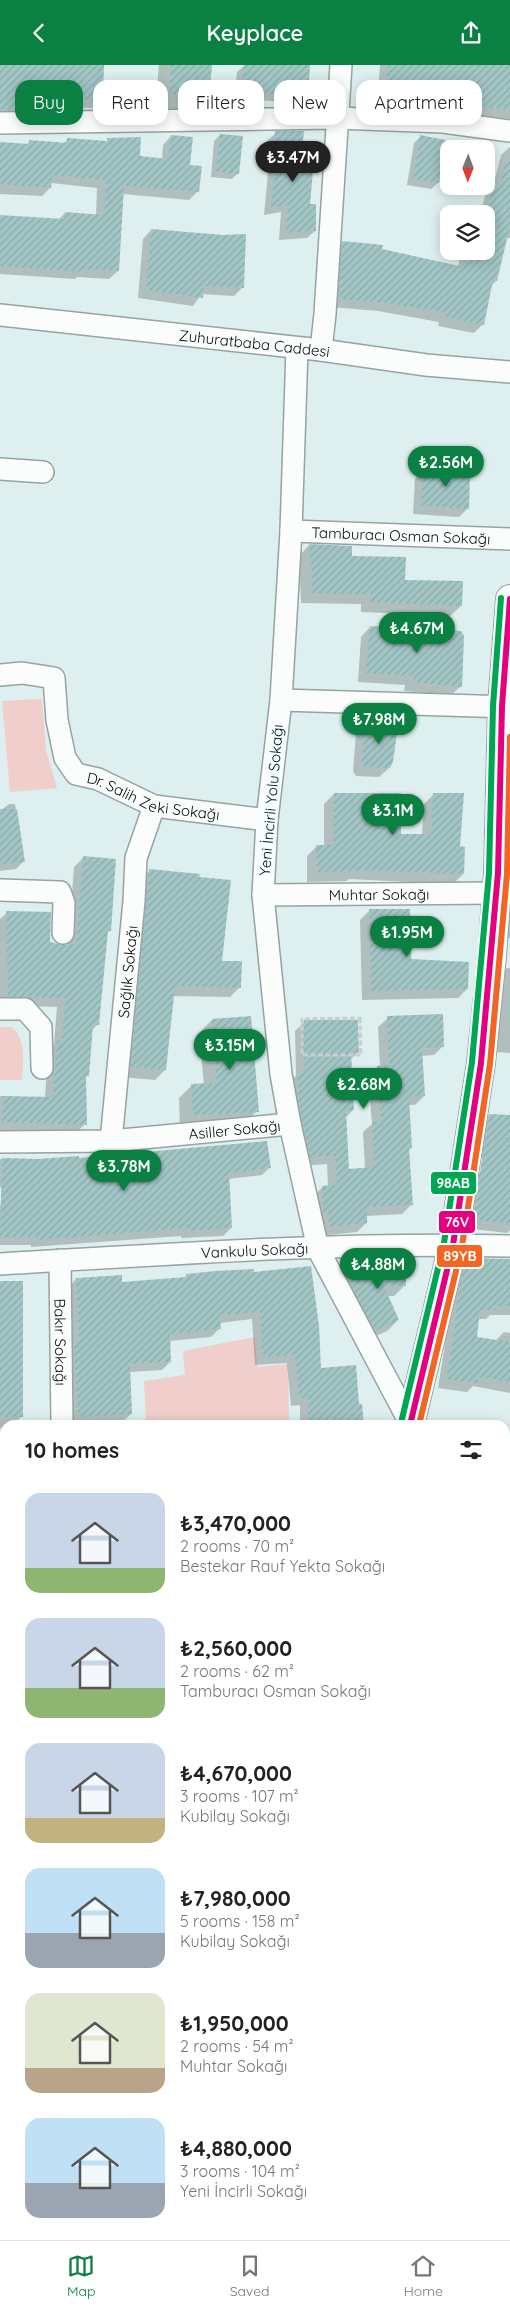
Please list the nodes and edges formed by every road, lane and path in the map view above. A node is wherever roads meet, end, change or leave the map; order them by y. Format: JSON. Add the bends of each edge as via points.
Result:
{"nodes":[{"id":1,"x":341,"y":65,"type":"edge"},
{"id":2,"x":340,"y":80,"type":"edge"},
{"id":3,"x":346,"y":118,"type":"edge"},
{"id":4,"x":274,"y":119,"type":"edge"},
{"id":5,"x":0,"y":123,"type":"edge"},
{"id":6,"x":337,"y":125,"type":"edge"},
{"id":7,"x":510,"y":131,"type":"edge"},
{"id":8,"x":0,"y":315,"type":"edge"},
{"id":9,"x":297,"y":348,"type":"junction"},
{"id":10,"x":321,"y":350,"type":"junction"},
{"id":11,"x":510,"y":372,"type":"edge"},
{"id":12,"x":0,"y":469,"type":"edge"},
{"id":13,"x":43,"y":472,"type":"dead end"},
{"id":14,"x":291,"y":531,"type":"junction"},
{"id":15,"x":510,"y":539,"type":"edge"},
{"id":16,"x":510,"y":599,"type":"edge"},
{"id":17,"x":0,"y":675,"type":"edge"},
{"id":18,"x":280,"y":700,"type":"junction"},
{"id":19,"x":506,"y":706,"type":"edge"},
{"id":20,"x":154,"y":806,"type":"junction"},
{"id":21,"x":267,"y":820,"type":"junction"},
{"id":22,"x":501,"y":880,"type":"edge"},
{"id":23,"x":0,"y":890,"type":"edge"},
{"id":24,"x":263,"y":895,"type":"junction"},
{"id":25,"x":63,"y":933,"type":"dead end"},
{"id":26,"x":501,"y":956,"type":"edge"},
{"id":27,"x":0,"y":1009,"type":"edge"},
{"id":28,"x":356,"y":1056,"type":"joint"},
{"id":29,"x":42,"y":1068,"type":"dead end"},
{"id":30,"x":290,"y":1124,"type":"junction"},
{"id":31,"x":111,"y":1141,"type":"junction"},
{"id":32,"x":0,"y":1142,"type":"edge"},
{"id":33,"x":453,"y":1245,"type":"junction"},
{"id":34,"x":510,"y":1247,"type":"edge"},
{"id":35,"x":318,"y":1249,"type":"junction"},
{"id":36,"x":60,"y":1260,"type":"junction"},
{"id":37,"x":0,"y":1264,"type":"edge"},
{"id":38,"x":62,"y":1420,"type":"edge"},
{"id":39,"x":408,"y":1420,"type":"edge"},
{"id":40,"x":411,"y":1420,"type":"edge"}],
"edges":[{"from":1,"to":2,"type":"street"},
{"from":3,"to":7,"type":"street","via":[[443,122]]},
{"from":4,"to":5,"type":"street"},
{"from":6,"to":10,"type":"street"},
{"from":8,"to":9,"type":"street","name":"Zuhuratbaba Caddesi"},
{"from":9,"to":10,"type":"street","name":"Zuhuratbaba Caddesi"},
{"from":9,"to":14,"type":"street","name":"Yeni İncirli Yolu Sokağı"},
{"from":10,"to":11,"type":"street","name":"Zuhuratbaba Caddesi","via":[[426,365]]},
{"from":12,"to":13,"type":"street"},
{"from":14,"to":15,"type":"street","name":"Tamburacı Osman Sokağı"},
{"from":14,"to":18,"type":"street","name":"Yeni İncirli Yolu Sokağı"},
{"from":16,"to":19,"type":"main road"},
{"from":17,"to":20,"type":"street","name":"Dr. Salih Zeki Sokağı","via":[[22,673],[54,678],[64,758],[76,774],[98,779]]},
{"from":18,"to":19,"type":"street"},
{"from":18,"to":21,"type":"street","name":"Yeni İncirli Yolu Sokağı"},
{"from":19,"to":22,"type":"main road"},
{"from":20,"to":21,"type":"street","name":"Dr. Salih Zeki Sokağı"},
{"from":20,"to":31,"type":"street","name":"Sağlık Sokağı","via":[[136,858]]},
{"from":21,"to":24,"type":"street","name":"Yeni İncirli Yolu Sokağı"},
{"from":22,"to":24,"type":"street","name":"Muhtar Sokağı"},
{"from":22,"to":26,"type":"main road"},
{"from":23,"to":25,"type":"street","via":[[60,892],[64,903]]},
{"from":24,"to":30,"type":"street","name":"Yeni İncirli Yolu Sokağı","via":[[281,1074]]},
{"from":26,"to":33,"type":"main road"},
{"from":27,"to":29,"type":"street","via":[[25,1009],[41,1027]]},
{"from":28,"to":28,"type":"path","via":[[361,1055],[360,1019],[302,1019],[302,1055]]},
{"from":30,"to":31,"type":"street","name":"Asiller Sokağı"},
{"from":30,"to":35,"type":"street","name":"Yeni İncirli Yolu Sokağı"},
{"from":31,"to":32,"type":"street","name":"Asiller Sokağı"},
{"from":33,"to":34,"type":"street","name":"Vankulu Sokağı"},
{"from":33,"to":35,"type":"street","name":"Vankulu Sokağı"},
{"from":33,"to":40,"type":"main road"},
{"from":35,"to":36,"type":"street","name":"Vankulu Sokağı"},
{"from":35,"to":39,"type":"street","name":"Yeni İncirli Yolu Sokağı"},
{"from":36,"to":37,"type":"street","name":"Vankulu Sokağı"},
{"from":36,"to":38,"type":"street","name":"Bakır Sokağı"}]}
